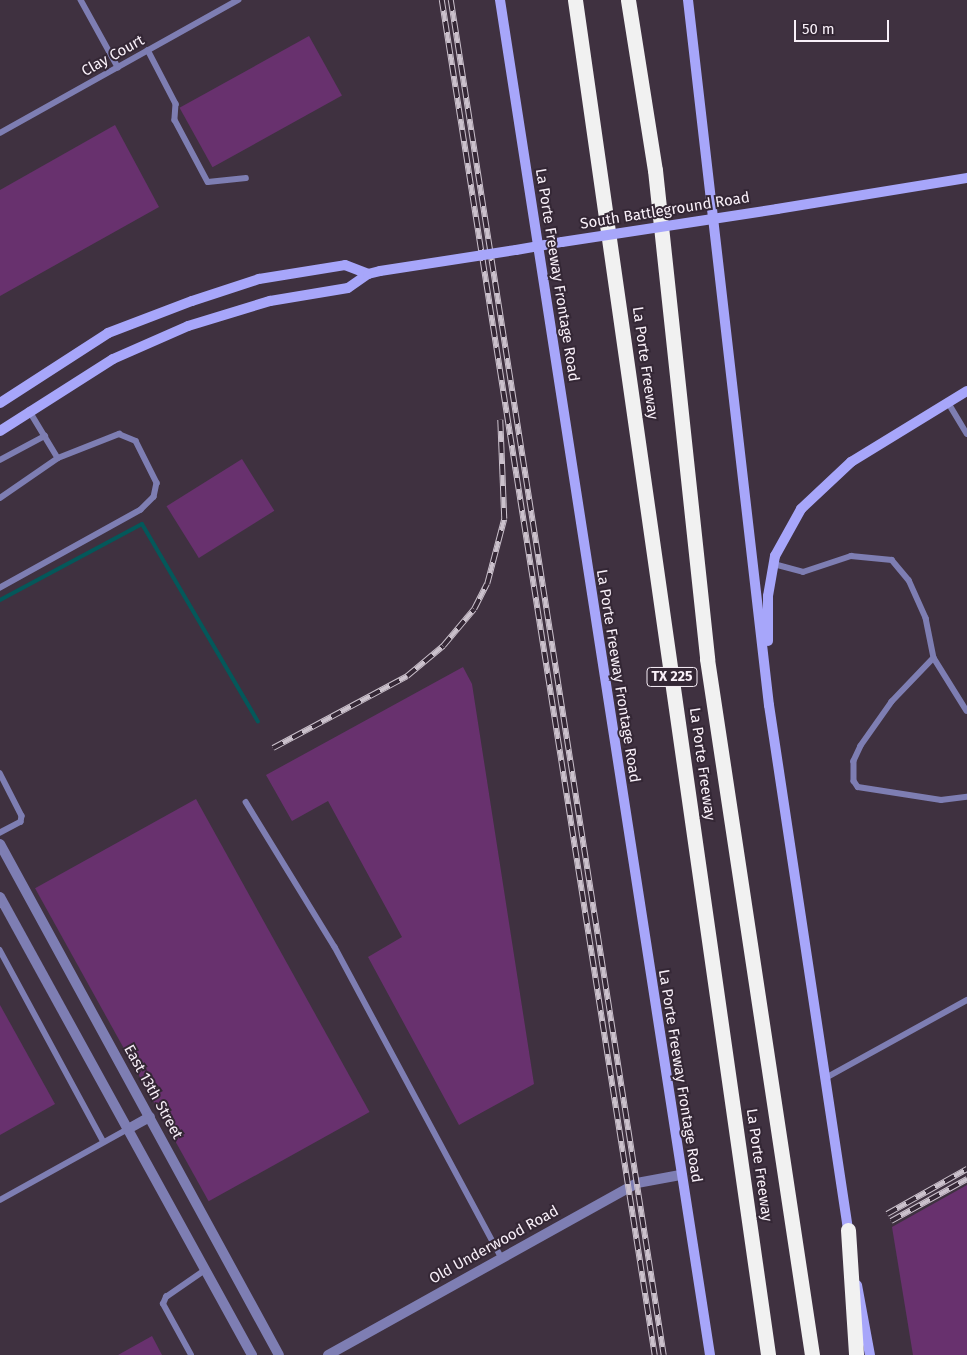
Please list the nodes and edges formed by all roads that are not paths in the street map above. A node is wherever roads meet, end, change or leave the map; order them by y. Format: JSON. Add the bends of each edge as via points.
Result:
{"nodes":[{"id":1,"x":81,"y":0,"type":"edge"},
{"id":2,"x":238,"y":0,"type":"edge"},
{"id":3,"x":500,"y":0,"type":"edge"},
{"id":4,"x":575,"y":0,"type":"edge"},
{"id":5,"x":628,"y":0,"type":"edge"},
{"id":6,"x":688,"y":0,"type":"edge"},
{"id":7,"x":148,"y":50,"type":"junction"},
{"id":8,"x":118,"y":68,"type":"junction"},
{"id":9,"x":0,"y":133,"type":"edge"},
{"id":10,"x":246,"y":178,"type":"dead end"},
{"id":11,"x":967,"y":178,"type":"edge"},
{"id":12,"x":537,"y":246,"type":"junction"},
{"id":13,"x":368,"y":274,"type":"junction"},
{"id":14,"x":967,"y":391,"type":"edge"},
{"id":15,"x":948,"y":402,"type":"junction"},
{"id":16,"x":0,"y":403,"type":"edge"},
{"id":17,"x":29,"y":410,"type":"junction"},
{"id":18,"x":0,"y":431,"type":"edge"},
{"id":19,"x":967,"y":434,"type":"edge"},
{"id":20,"x":45,"y":436,"type":"junction"},
{"id":21,"x":58,"y":458,"type":"junction"},
{"id":22,"x":0,"y":460,"type":"edge"},
{"id":23,"x":0,"y":498,"type":"edge"},
{"id":24,"x":774,"y":564,"type":"junction"},
{"id":25,"x":0,"y":588,"type":"edge"},
{"id":26,"x":934,"y":658,"type":"junction"},
{"id":27,"x":770,"y":705,"type":"junction"},
{"id":28,"x":967,"y":710,"type":"edge"},
{"id":29,"x":0,"y":773,"type":"edge"},
{"id":30,"x":967,"y":797,"type":"edge"},
{"id":31,"x":246,"y":802,"type":"dead end"},
{"id":32,"x":0,"y":833,"type":"edge"},
{"id":33,"x":0,"y":844,"type":"edge"},
{"id":34,"x":0,"y":897,"type":"edge"},
{"id":35,"x":0,"y":950,"type":"edge"},
{"id":36,"x":967,"y":1000,"type":"edge"},
{"id":37,"x":822,"y":1080,"type":"junction"},
{"id":38,"x":150,"y":1117,"type":"junction"},
{"id":39,"x":128,"y":1129,"type":"junction"},
{"id":40,"x":104,"y":1142,"type":"junction"},
{"id":41,"x":680,"y":1175,"type":"junction"},
{"id":42,"x":0,"y":1200,"type":"edge"},
{"id":43,"x":848,"y":1230,"type":"junction"},
{"id":44,"x":502,"y":1258,"type":"junction"},
{"id":45,"x":205,"y":1270,"type":"junction"},
{"id":46,"x":191,"y":1355,"type":"edge"},
{"id":47,"x":252,"y":1355,"type":"edge"},
{"id":48,"x":279,"y":1355,"type":"edge"},
{"id":49,"x":328,"y":1355,"type":"edge"},
{"id":50,"x":710,"y":1355,"type":"edge"},
{"id":51,"x":768,"y":1355,"type":"edge"},
{"id":52,"x":812,"y":1355,"type":"edge"},
{"id":53,"x":856,"y":1355,"type":"edge"},
{"id":54,"x":870,"y":1355,"type":"edge"}],
"edges":[{"from":1,"to":8,"type":"lane"},
{"from":2,"to":7,"type":"lane","name":"Clay Court"},
{"from":3,"to":12,"type":"main road","name":"La Porte Freeway Frontage Road"},
{"from":4,"to":51,"type":"highway","name":"La Porte Freeway","number":"TX 225"},
{"from":5,"to":52,"type":"highway","name":"La Porte Freeway","number":"TX 225","via":[[655,170],[707,659]]},
{"from":6,"to":27,"type":"main road"},
{"from":7,"to":8,"type":"lane","name":"Clay Court"},
{"from":7,"to":10,"type":"lane","via":[[176,104],[175,120],[208,182]]},
{"from":8,"to":9,"type":"lane","name":"Clay Court"},
{"from":11,"to":12,"type":"main road","name":"South Battleground Road","bridge":true},
{"from":12,"to":13,"type":"main road","name":"South Battleground Road","bridge":true},
{"from":12,"to":41,"type":"main road","name":"La Porte Freeway Frontage Road"},
{"from":13,"to":16,"type":"main road","via":[[345,265],[259,279],[192,301],[108,333]]},
{"from":13,"to":17,"type":"main road","name":"South Battleground Road","via":[[348,288],[270,302],[188,326],[113,359]]},
{"from":14,"to":15,"type":"main road"},
{"from":15,"to":19,"type":"lane"},
{"from":15,"to":24,"type":"main road","via":[[851,462],[822,486],[790,523]]},
{"from":17,"to":18,"type":"main road","name":"South Battleground Road"},
{"from":17,"to":20,"type":"lane"},
{"from":20,"to":21,"type":"lane"},
{"from":20,"to":22,"type":"lane"},
{"from":21,"to":23,"type":"lane"},
{"from":21,"to":25,"type":"lane","via":[[119,434],[136,441],[153,470],[157,483],[154,497],[141,510]]},
{"from":24,"to":26,"type":"lane","via":[[803,572],[851,556],[892,560],[909,580],[926,618]]},
{"from":24,"to":27,"type":"main road","via":[[768,596]]},
{"from":26,"to":28,"type":"lane"},
{"from":26,"to":30,"type":"lane","via":[[865,739],[854,761],[854,782],[858,787],[941,800]]},
{"from":27,"to":37,"type":"main road"},
{"from":29,"to":32,"type":"lane","via":[[22,816],[21,822]]},
{"from":31,"to":44,"type":"lane","via":[[335,947]]},
{"from":33,"to":38,"type":"street","name":"East 13th Street"},
{"from":34,"to":39,"type":"street"},
{"from":35,"to":40,"type":"lane"},
{"from":36,"to":37,"type":"lane"},
{"from":37,"to":43,"type":"main road"},
{"from":38,"to":39,"type":"street"},
{"from":38,"to":48,"type":"street","name":"East 13th Street"},
{"from":39,"to":40,"type":"lane"},
{"from":39,"to":45,"type":"street"},
{"from":40,"to":42,"type":"lane"},
{"from":41,"to":44,"type":"street","name":"Old Underwood Road","via":[[638,1183]]},
{"from":41,"to":50,"type":"main road","name":"La Porte Freeway Frontage Road"},
{"from":43,"to":53,"type":"highway"},
{"from":43,"to":54,"type":"main road"},
{"from":44,"to":49,"type":"street","name":"Old Underwood Road"},
{"from":45,"to":46,"type":"lane","via":[[163,1304]]},
{"from":45,"to":47,"type":"street"}]}
